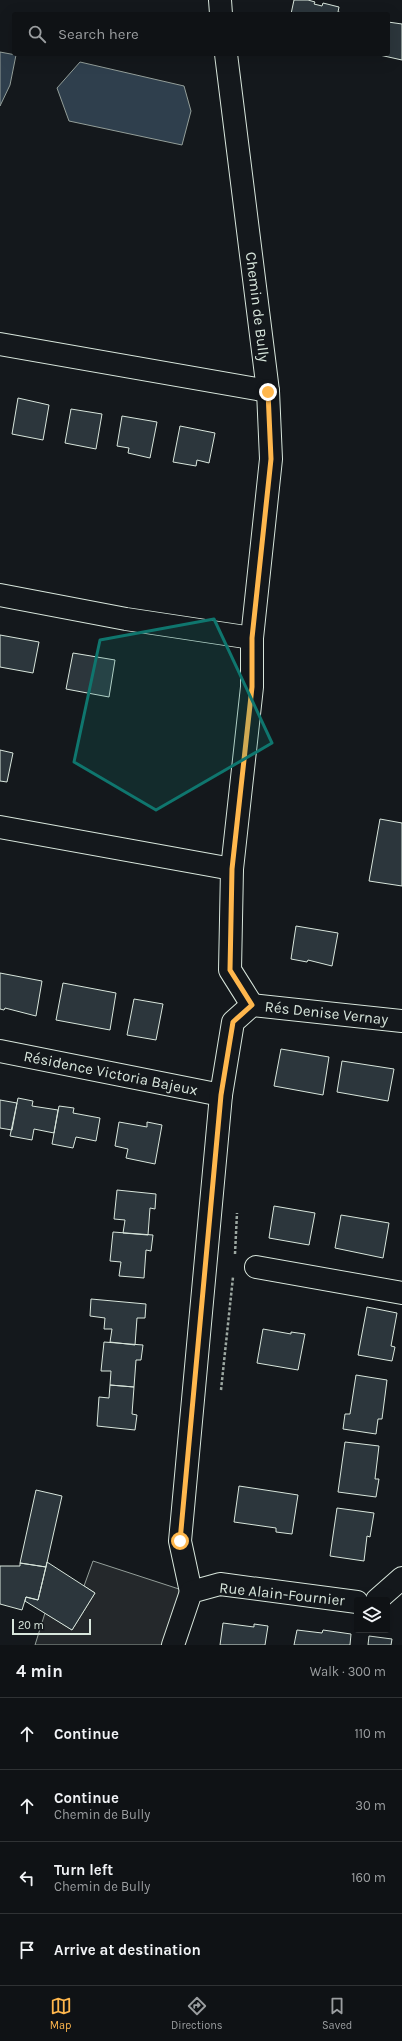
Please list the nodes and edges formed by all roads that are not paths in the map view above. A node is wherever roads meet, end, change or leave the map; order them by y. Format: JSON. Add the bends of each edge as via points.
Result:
{"nodes":[{"id":1,"x":220,"y":0,"type":"edge"},
{"id":2,"x":221,"y":12,"type":"edge"},
{"id":3,"x":226,"y":56,"type":"edge"},
{"id":4,"x":0,"y":344,"type":"edge"},
{"id":5,"x":268,"y":392,"type":"junction"},
{"id":6,"x":0,"y":595,"type":"edge"},
{"id":7,"x":252,"y":638,"type":"junction"},
{"id":8,"x":0,"y":827,"type":"edge"},
{"id":9,"x":232,"y":869,"type":"junction"},
{"id":10,"x":252,"y":1005,"type":"junction"},
{"id":11,"x":402,"y":1021,"type":"edge"},
{"id":12,"x":0,"y":1051,"type":"edge"},
{"id":13,"x":221,"y":1095,"type":"junction"},
{"id":14,"x":256,"y":1267,"type":"dead end"},
{"id":15,"x":402,"y":1293,"type":"edge"},
{"id":16,"x":402,"y":1578,"type":"edge"},
{"id":17,"x":191,"y":1592,"type":"junction"},
{"id":18,"x":380,"y":1597,"type":"edge"},
{"id":19,"x":354,"y":1602,"type":"edge"},
{"id":20,"x":173,"y":1645,"type":"edge"}],
"edges":[{"from":1,"to":2,"type":"street"},
{"from":3,"to":5,"type":"street","name":"Chemin de Bully"},
{"from":4,"to":5,"type":"street"},
{"from":5,"to":7,"type":"street","name":"Chemin de Bully","via":[[271,459]]},
{"from":6,"to":7,"type":"street","via":[[126,619]]},
{"from":7,"to":9,"type":"street","name":"Chemin de Bully","via":[[252,687]]},
{"from":8,"to":9,"type":"street"},
{"from":9,"to":10,"type":"street","name":"Chemin de Bully","via":[[230,970]]},
{"from":10,"to":11,"type":"street","name":"Rés Denise Vernay"},
{"from":10,"to":13,"type":"street","via":[[233,1022]]},
{"from":12,"to":13,"type":"street","name":"Résidence Victoria Bajeux"},
{"from":13,"to":17,"type":"street","via":[[180,1541]]},
{"from":14,"to":15,"type":"street"},
{"from":16,"to":18,"type":"street"},
{"from":17,"to":19,"type":"street","name":"Rue Alain-Fournier","via":[[220,1584]]},
{"from":17,"to":20,"type":"street"}]}
